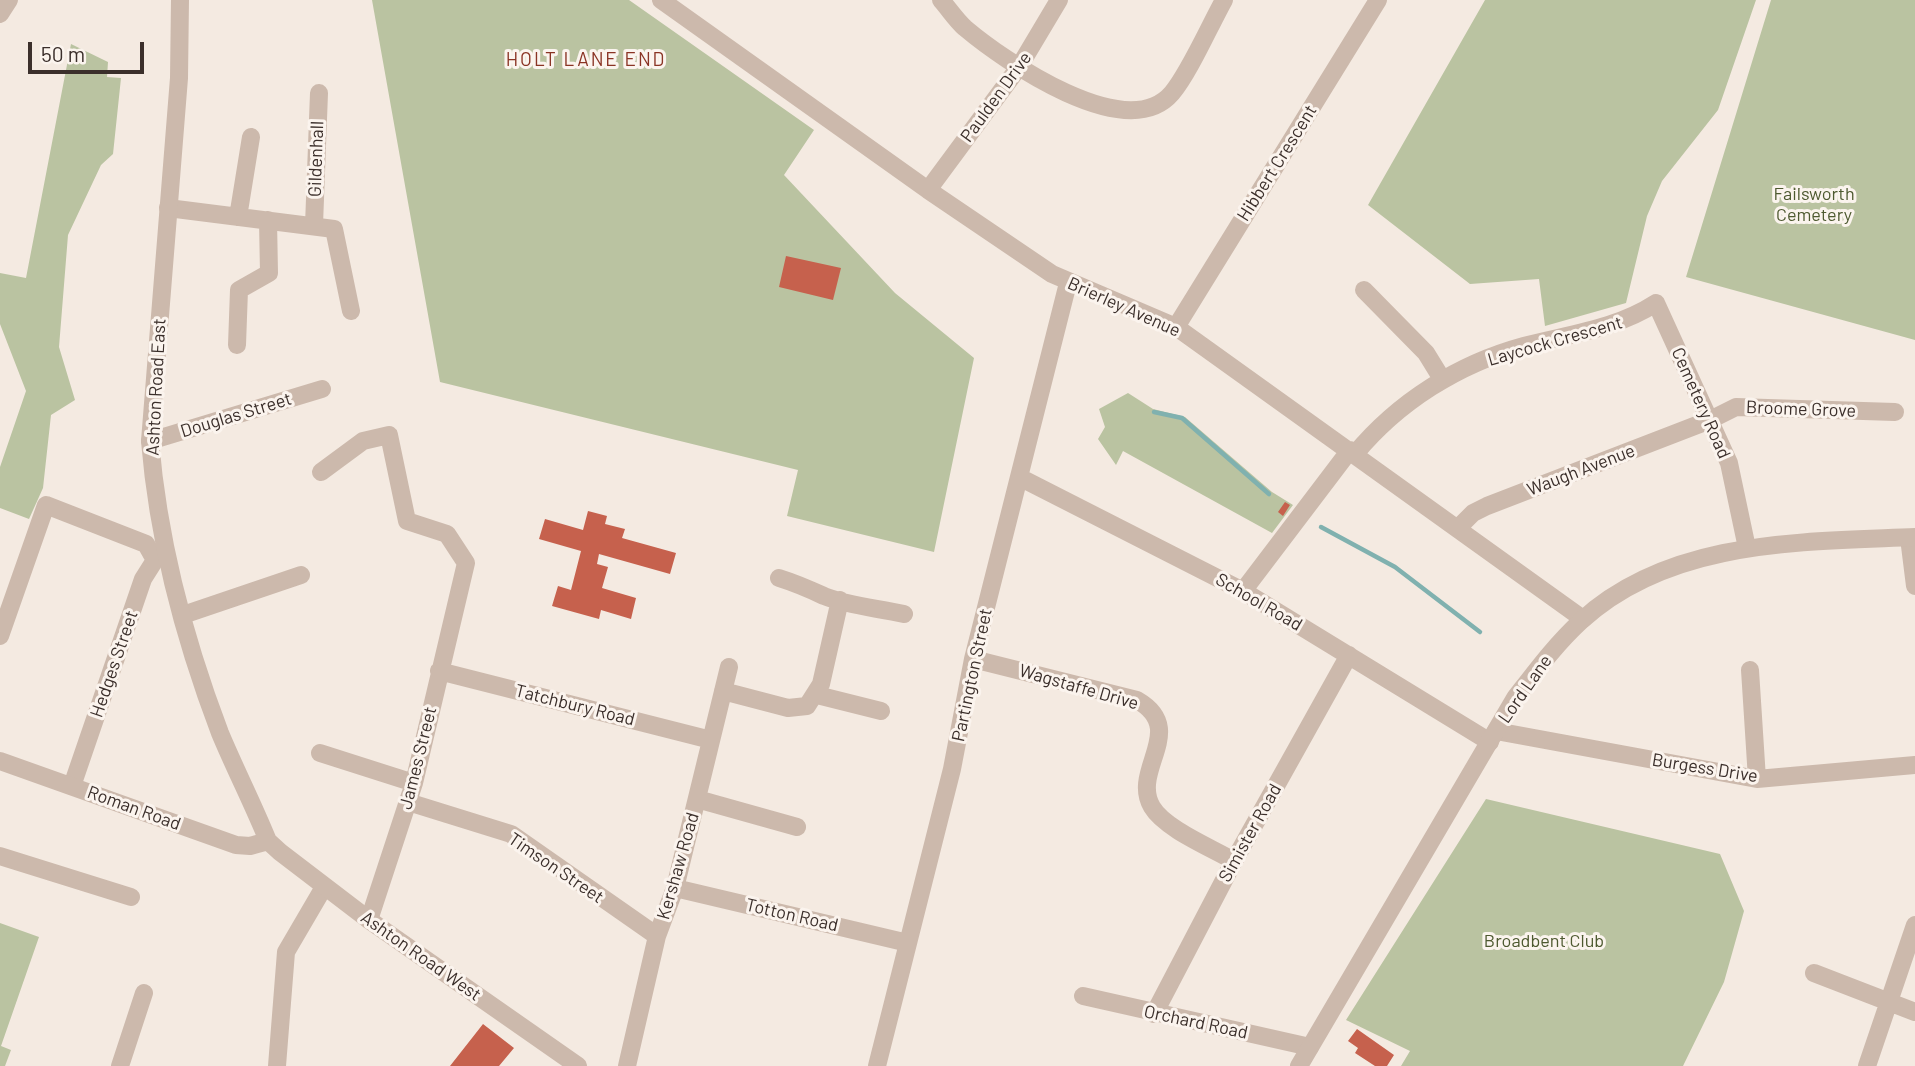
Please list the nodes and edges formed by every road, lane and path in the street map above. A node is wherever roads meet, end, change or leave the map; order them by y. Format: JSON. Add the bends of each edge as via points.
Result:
{"nodes":[{"id":1,"x":9,"y":0,"type":"edge"},
{"id":2,"x":180,"y":0,"type":"edge"},
{"id":3,"x":661,"y":0,"type":"edge"},
{"id":4,"x":941,"y":0,"type":"edge"},
{"id":5,"x":1059,"y":0,"type":"edge"},
{"id":6,"x":1224,"y":0,"type":"edge"},
{"id":7,"x":1378,"y":0,"type":"edge"},
{"id":8,"x":0,"y":14,"type":"edge"},
{"id":9,"x":1019,"y":67,"type":"junction"},
{"id":10,"x":319,"y":93,"type":"dead end"},
{"id":11,"x":251,"y":137,"type":"dead end"},
{"id":12,"x":928,"y":190,"type":"junction"},
{"id":13,"x":168,"y":208,"type":"junction"},
{"id":14,"x":238,"y":217,"type":"junction"},
{"id":15,"x":268,"y":220,"type":"junction"},
{"id":16,"x":314,"y":225,"type":"junction"},
{"id":17,"x":1068,"y":283,"type":"junction"},
{"id":18,"x":1364,"y":290,"type":"dead end"},
{"id":19,"x":1656,"y":303,"type":"joint"},
{"id":20,"x":351,"y":311,"type":"dead end"},
{"id":21,"x":1177,"y":327,"type":"junction"},
{"id":22,"x":237,"y":345,"type":"dead end"},
{"id":23,"x":1442,"y":379,"type":"junction"},
{"id":24,"x":322,"y":388,"type":"dead end"},
{"id":25,"x":1895,"y":412,"type":"dead end"},
{"id":26,"x":1710,"y":420,"type":"junction"},
{"id":27,"x":150,"y":441,"type":"junction"},
{"id":28,"x":1352,"y":452,"type":"junction"},
{"id":29,"x":321,"y":472,"type":"dead end"},
{"id":30,"x":1019,"y":477,"type":"junction"},
{"id":31,"x":1458,"y":528,"type":"junction"},
{"id":32,"x":1912,"y":537,"type":"edge"},
{"id":33,"x":1747,"y":548,"type":"junction"},
{"id":34,"x":161,"y":556,"type":"junction"},
{"id":35,"x":301,"y":575,"type":"dead end"},
{"id":36,"x":779,"y":578,"type":"dead end"},
{"id":37,"x":1915,"y":586,"type":"edge"},
{"id":38,"x":1243,"y":591,"type":"junction"},
{"id":39,"x":840,"y":600,"type":"junction"},
{"id":40,"x":904,"y":614,"type":"dead end"},
{"id":41,"x":183,"y":615,"type":"junction"},
{"id":42,"x":1583,"y":619,"type":"junction"},
{"id":43,"x":0,"y":636,"type":"edge"},
{"id":44,"x":1349,"y":655,"type":"junction"},
{"id":45,"x":973,"y":659,"type":"junction"},
{"id":46,"x":729,"y":667,"type":"dead end"},
{"id":47,"x":1750,"y":670,"type":"dead end"},
{"id":48,"x":439,"y":671,"type":"junction"},
{"id":49,"x":723,"y":691,"type":"junction"},
{"id":50,"x":817,"y":695,"type":"junction"},
{"id":51,"x":881,"y":711,"type":"dead end"},
{"id":52,"x":1493,"y":736,"type":"junction"},
{"id":53,"x":711,"y":740,"type":"junction"},
{"id":54,"x":320,"y":753,"type":"dead end"},
{"id":55,"x":0,"y":761,"type":"edge"},
{"id":56,"x":1915,"y":765,"type":"edge"},
{"id":57,"x":1757,"y":779,"type":"junction"},
{"id":58,"x":414,"y":783,"type":"junction"},
{"id":59,"x":72,"y":786,"type":"junction"},
{"id":60,"x":697,"y":799,"type":"junction"},
{"id":61,"x":408,"y":802,"type":"junction"},
{"id":62,"x":797,"y":827,"type":"dead end"},
{"id":63,"x":268,"y":841,"type":"junction"},
{"id":64,"x":0,"y":856,"type":"edge"},
{"id":65,"x":1234,"y":860,"type":"junction"},
{"id":66,"x":324,"y":887,"type":"junction"},
{"id":67,"x":676,"y":888,"type":"junction"},
{"id":68,"x":131,"y":897,"type":"dead end"},
{"id":69,"x":369,"y":920,"type":"junction"},
{"id":70,"x":1915,"y":925,"type":"edge"},
{"id":71,"x":657,"y":936,"type":"junction"},
{"id":72,"x":908,"y":943,"type":"junction"},
{"id":73,"x":1814,"y":973,"type":"dead end"},
{"id":74,"x":144,"y":993,"type":"dead end"},
{"id":75,"x":1083,"y":996,"type":"dead end"},
{"id":76,"x":1890,"y":1002,"type":"junction"},
{"id":77,"x":1915,"y":1012,"type":"edge"},
{"id":78,"x":1154,"y":1014,"type":"junction"},
{"id":79,"x":1310,"y":1047,"type":"junction"},
{"id":80,"x":120,"y":1066,"type":"edge"},
{"id":81,"x":277,"y":1066,"type":"edge"},
{"id":82,"x":578,"y":1066,"type":"edge"},
{"id":83,"x":626,"y":1066,"type":"edge"},
{"id":84,"x":877,"y":1066,"type":"edge"},
{"id":85,"x":1299,"y":1066,"type":"edge"},
{"id":86,"x":1867,"y":1066,"type":"edge"}],
"edges":[{"from":1,"to":8,"type":"street"},
{"from":2,"to":13,"type":"street","name":"Ashton Road East"},
{"from":3,"to":12,"type":"street","name":"Brierley Avenue"},
{"from":4,"to":9,"type":"street","via":[[964,27]]},
{"from":5,"to":9,"type":"street","name":"Paulden Drive"},
{"from":6,"to":9,"type":"street","via":[[1171,94],[1147,110],[1112,111]]},
{"from":7,"to":21,"type":"street","name":"Hibbert Crescent"},
{"from":9,"to":12,"type":"street","name":"Paulden Drive"},
{"from":10,"to":16,"type":"street","name":"Gildenhall"},
{"from":11,"to":14,"type":"street"},
{"from":12,"to":17,"type":"street","name":"Brierley Avenue"},
{"from":13,"to":14,"type":"street"},
{"from":13,"to":27,"type":"street","name":"Ashton Road East"},
{"from":14,"to":15,"type":"street"},
{"from":15,"to":16,"type":"street"},
{"from":15,"to":22,"type":"street","via":[[269,273],[239,290]]},
{"from":16,"to":20,"type":"street","via":[[334,229]]},
{"from":17,"to":21,"type":"street","name":"Brierley Avenue"},
{"from":17,"to":30,"type":"street","name":"Partington Street"},
{"from":18,"to":23,"type":"street","via":[[1426,353]]},
{"from":19,"to":23,"type":"street","name":"Laycock Crescent","via":[[1627,321],[1522,347]]},
{"from":19,"to":26,"type":"street","name":"Cemetery Road"},
{"from":21,"to":28,"type":"street","name":"Brierley Avenue"},
{"from":23,"to":28,"type":"street","name":"Laycock Crescent","via":[[1411,399]]},
{"from":24,"to":27,"type":"street","name":"Douglas Street"},
{"from":25,"to":26,"type":"street","name":"Broome Grove","via":[[1735,407]]},
{"from":26,"to":31,"type":"street","name":"Waugh Avenue","via":[[1487,506]]},
{"from":26,"to":33,"type":"street","name":"Cemetery Road","via":[[1729,463]]},
{"from":27,"to":34,"type":"street","name":"Ashton Road East"},
{"from":28,"to":31,"type":"street","name":"Brierley Avenue"},
{"from":28,"to":38,"type":"street","name":"Laycock Crescent"},
{"from":29,"to":48,"type":"street","name":"James Street","via":[[363,441],[388,435],[407,521],[447,534],[466,563]]},
{"from":30,"to":38,"type":"street","name":"School Road"},
{"from":30,"to":45,"type":"street","name":"Partington Street"},
{"from":31,"to":42,"type":"street","name":"Brierley Avenue"},
{"from":32,"to":33,"type":"street","name":"Lord Lane"},
{"from":32,"to":37,"type":"street"},
{"from":33,"to":42,"type":"street","name":"Lord Lane","via":[[1659,573]]},
{"from":34,"to":41,"type":"street","name":"Ashton Road East"},
{"from":34,"to":43,"type":"street","via":[[146,544],[46,505]]},
{"from":34,"to":59,"type":"street","name":"Hedges Street","via":[[143,579]]},
{"from":35,"to":41,"type":"street"},
{"from":36,"to":39,"type":"street"},
{"from":38,"to":44,"type":"street","name":"School Road"},
{"from":39,"to":40,"type":"street"},
{"from":39,"to":50,"type":"street"},
{"from":41,"to":63,"type":"street","name":"Ashton Road East","via":[[219,730]]},
{"from":42,"to":52,"type":"street","name":"Lord Lane","via":[[1516,698]]},
{"from":44,"to":52,"type":"street","name":"School Road"},
{"from":44,"to":65,"type":"street","name":"Simister Road"},
{"from":45,"to":65,"type":"street","name":"Wagstaffe Drive","via":[[1123,696],[1155,712],[1160,732],[1149,780],[1150,804],[1166,821]]},
{"from":45,"to":72,"type":"street","name":"Partington Street","via":[[952,769]]},
{"from":46,"to":49,"type":"street","name":"Kershaw Road"},
{"from":47,"to":57,"type":"street"},
{"from":48,"to":53,"type":"street","name":"Tatchbury Road"},
{"from":48,"to":58,"type":"street","name":"James Street"},
{"from":49,"to":50,"type":"street","via":[[788,708],[807,706]]},
{"from":49,"to":53,"type":"street","name":"Kershaw Road"},
{"from":50,"to":51,"type":"street"},
{"from":52,"to":57,"type":"street","name":"Burgess Drive"},
{"from":52,"to":79,"type":"street","name":"Lord Lane"},
{"from":53,"to":60,"type":"street","name":"Kershaw Road"},
{"from":54,"to":58,"type":"street"},
{"from":55,"to":59,"type":"street","name":"Roman Road"},
{"from":56,"to":57,"type":"street","name":"Burgess Drive"},
{"from":58,"to":61,"type":"street","name":"James Street"},
{"from":59,"to":63,"type":"street","name":"Roman Road","via":[[236,845]]},
{"from":60,"to":62,"type":"street"},
{"from":60,"to":67,"type":"street","name":"Kershaw Road"},
{"from":61,"to":69,"type":"street","name":"James Street"},
{"from":61,"to":71,"type":"street","name":"Timson Street","via":[[511,834]]},
{"from":63,"to":66,"type":"street","name":"Ashton Road West"},
{"from":64,"to":68,"type":"street"},
{"from":65,"to":78,"type":"street","name":"Simister Road"},
{"from":66,"to":69,"type":"street","name":"Ashton Road West"},
{"from":66,"to":81,"type":"street","via":[[286,952]]},
{"from":67,"to":71,"type":"street","name":"Kershaw Road"},
{"from":67,"to":72,"type":"street","name":"Totton Road"},
{"from":69,"to":82,"type":"street","name":"Ashton Road West"},
{"from":70,"to":76,"type":"street"},
{"from":71,"to":83,"type":"street","name":"Kershaw Road"},
{"from":72,"to":84,"type":"street","name":"Partington Street"},
{"from":73,"to":76,"type":"street"},
{"from":74,"to":80,"type":"street"},
{"from":75,"to":78,"type":"street","name":"Orchard Road"},
{"from":76,"to":77,"type":"street"},
{"from":76,"to":86,"type":"street"},
{"from":78,"to":79,"type":"street","name":"Orchard Road"},
{"from":79,"to":85,"type":"street","name":"Lord Lane"}]}
